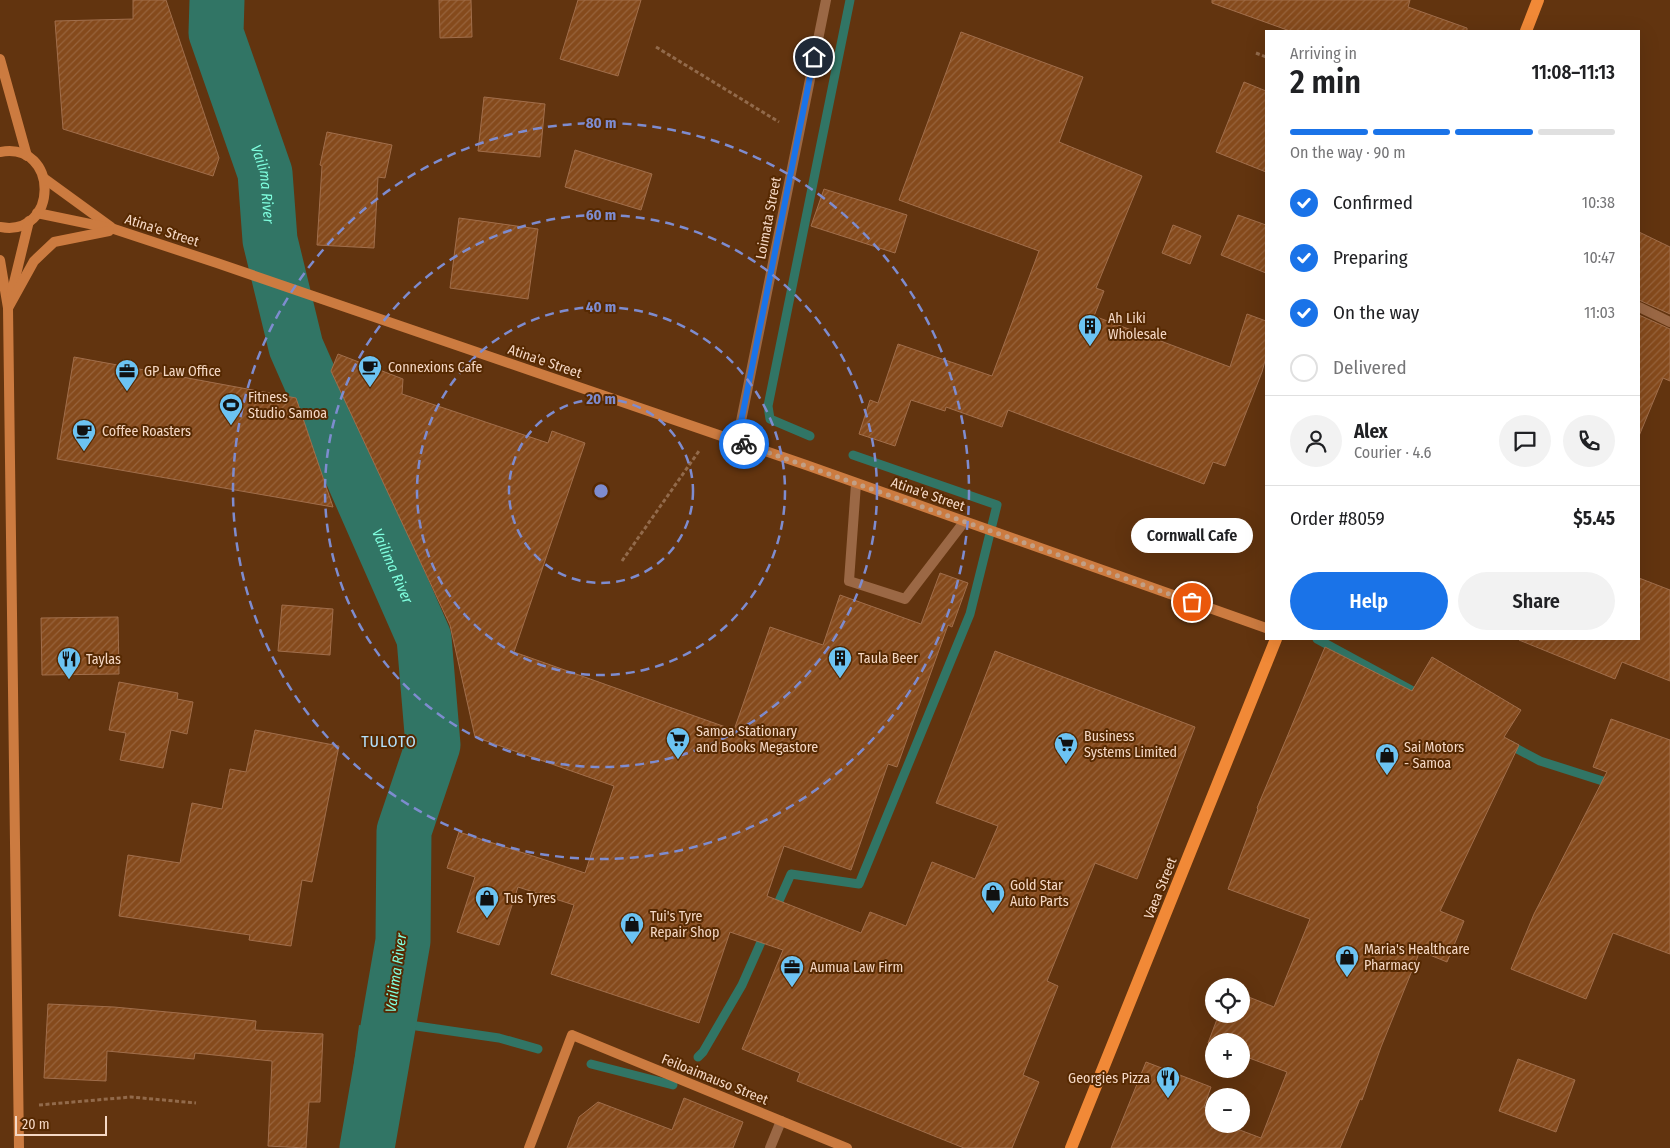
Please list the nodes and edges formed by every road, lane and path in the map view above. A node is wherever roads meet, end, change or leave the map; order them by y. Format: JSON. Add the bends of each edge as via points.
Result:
{"nodes":[{"id":1,"x":826,"y":0,"type":"edge"},
{"id":2,"x":1538,"y":0,"type":"edge"},
{"id":3,"x":1526,"y":30,"type":"edge"},
{"id":4,"x":656,"y":47,"type":"dead end"},
{"id":5,"x":1256,"y":53,"type":"dead end"},
{"id":6,"x":1265,"y":57,"type":"edge"},
{"id":7,"x":0,"y":59,"type":"edge"},
{"id":8,"x":799,"y":134,"type":"junction"},
{"id":9,"x":0,"y":152,"type":"edge"},
{"id":10,"x":27,"y":156,"type":"junction"},
{"id":11,"x":45,"y":179,"type":"junction"},
{"id":12,"x":38,"y":213,"type":"junction"},
{"id":13,"x":29,"y":221,"type":"junction"},
{"id":14,"x":0,"y":227,"type":"edge"},
{"id":15,"x":114,"y":230,"type":"junction"},
{"id":16,"x":0,"y":260,"type":"edge"},
{"id":17,"x":1640,"y":307,"type":"edge"},
{"id":18,"x":8,"y":308,"type":"junction"},
{"id":19,"x":1670,"y":322,"type":"edge"},
{"id":20,"x":4,"y":360,"type":"edge"},
{"id":21,"x":712,"y":432,"type":"junction"},
{"id":22,"x":737,"y":442,"type":"junction"},
{"id":23,"x":856,"y":484,"type":"junction"},
{"id":24,"x":964,"y":522,"type":"junction"},
{"id":25,"x":622,"y":561,"type":"dead end"},
{"id":26,"x":1265,"y":628,"type":"edge"},
{"id":27,"x":1276,"y":640,"type":"edge"},
{"id":28,"x":196,"y":1103,"type":"dead end"},
{"id":29,"x":19,"y":1107,"type":"junction"},
{"id":30,"x":781,"y":1121,"type":"junction"},
{"id":31,"x":19,"y":1148,"type":"edge"},
{"id":32,"x":529,"y":1148,"type":"edge"},
{"id":33,"x":770,"y":1148,"type":"edge"},
{"id":34,"x":847,"y":1148,"type":"edge"},
{"id":35,"x":1071,"y":1148,"type":"edge"}],
"edges":[{"from":1,"to":8,"type":"street","name":"Loimata Street"},
{"from":2,"to":3,"type":"main road"},
{"from":4,"to":8,"type":"path"},
{"from":5,"to":6,"type":"path"},
{"from":7,"to":10,"type":"main road"},
{"from":8,"to":22,"type":"street","name":"Loimata Street"},
{"from":9,"to":10,"type":"main road"},
{"from":10,"to":11,"type":"main road"},
{"from":11,"to":12,"type":"main road","via":[[46,192]]},
{"from":11,"to":15,"type":"main road"},
{"from":12,"to":13,"type":"main road"},
{"from":12,"to":15,"type":"main road","name":"Atina'e Street"},
{"from":13,"to":14,"type":"main road"},
{"from":13,"to":18,"type":"main road"},
{"from":15,"to":18,"type":"main road","via":[[54,242],[34,261]]},
{"from":15,"to":21,"type":"main road","name":"Atina'e Street"},
{"from":16,"to":18,"type":"main road"},
{"from":17,"to":19,"type":"street"},
{"from":18,"to":20,"type":"main road"},
{"from":20,"to":29,"type":"main road"},
{"from":21,"to":22,"type":"main road","name":"Atina'e Street"},
{"from":21,"to":25,"type":"path"},
{"from":22,"to":23,"type":"main road","name":"Atina'e Street"},
{"from":23,"to":24,"type":"main road","name":"Atina'e Street"},
{"from":23,"to":24,"type":"street","via":[[849,581],[905,599]]},
{"from":24,"to":26,"type":"main road","name":"Atina'e Street"},
{"from":27,"to":35,"type":"main road","name":"Vaea Street"},
{"from":28,"to":29,"type":"path","via":[[131,1097]]},
{"from":29,"to":31,"type":"main road"},
{"from":30,"to":32,"type":"main road","name":"Feiloaimauso Street","via":[[572,1035]]},
{"from":30,"to":33,"type":"street"},
{"from":30,"to":34,"type":"main road","name":"Feiloaimauso Street"}]}
